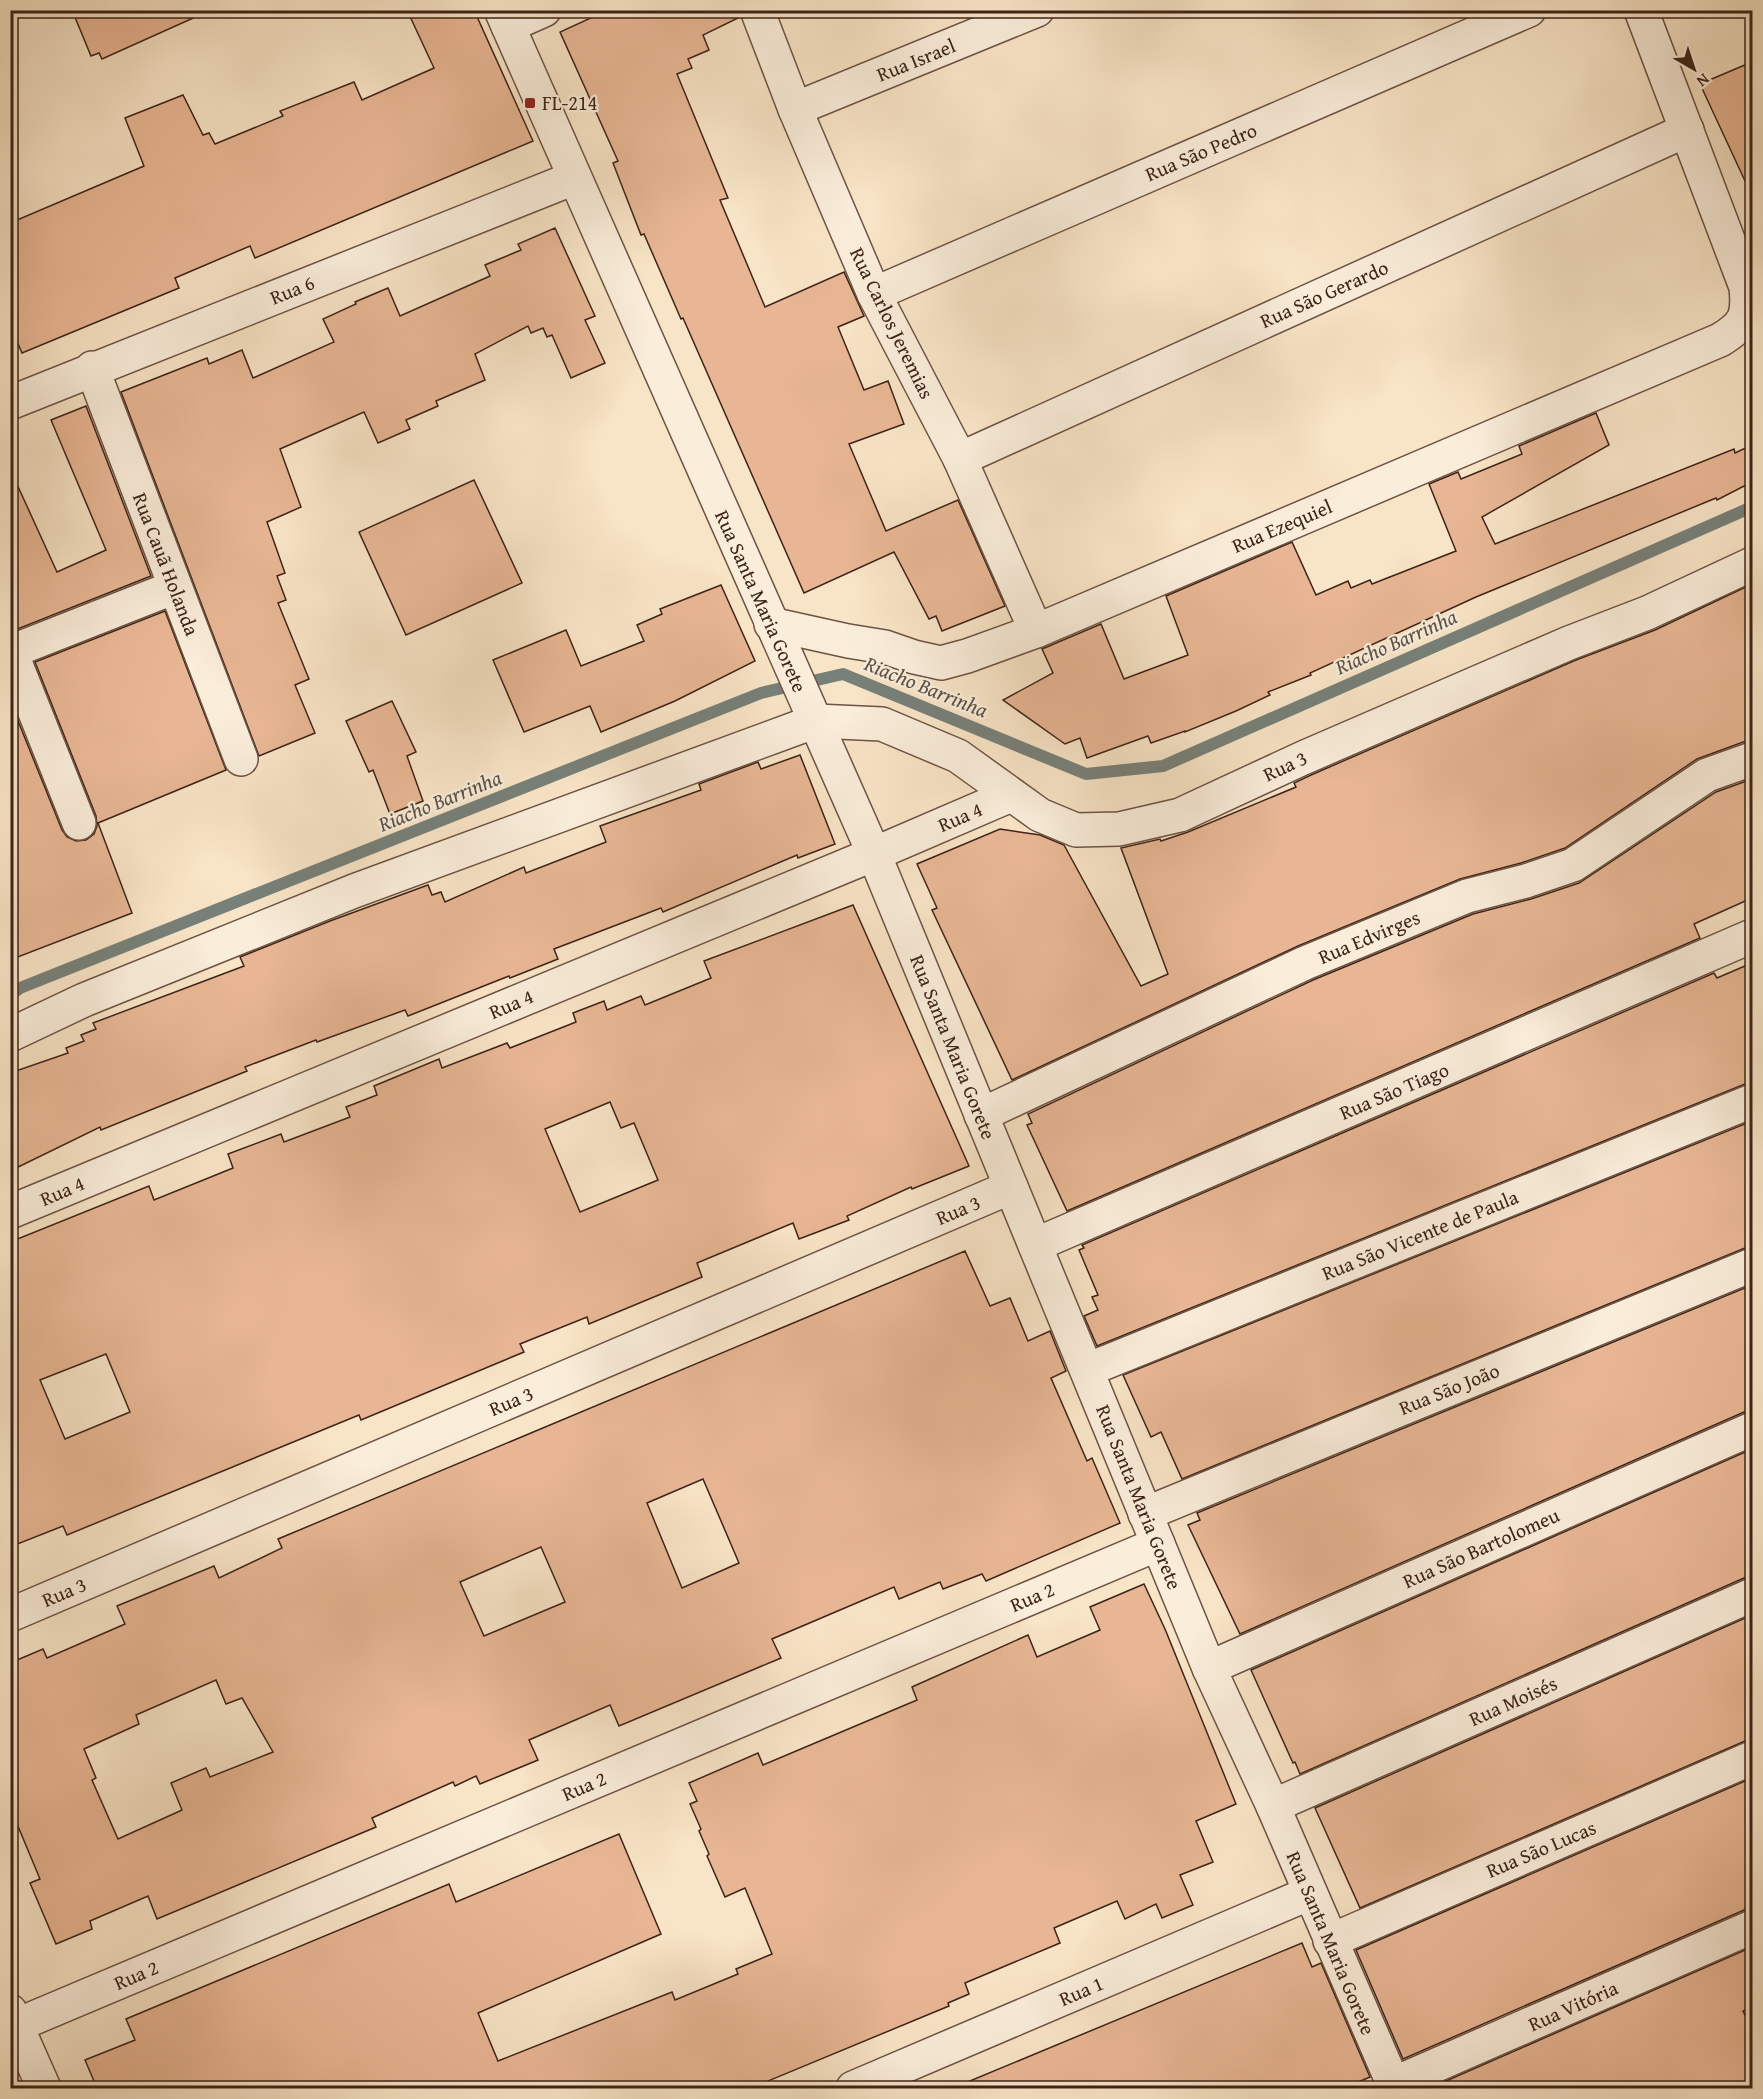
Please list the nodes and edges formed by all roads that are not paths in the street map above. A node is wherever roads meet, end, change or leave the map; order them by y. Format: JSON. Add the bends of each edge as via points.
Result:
{"nodes":[{"id":1,"x":544,"y":10,"type":"edge"},
{"id":2,"x":757,"y":10,"type":"edge"},
{"id":3,"x":1037,"y":10,"type":"edge"},
{"id":4,"x":1529,"y":10,"type":"edge"},
{"id":5,"x":1641,"y":10,"type":"edge"},
{"id":6,"x":504,"y":18,"type":"edge"},
{"id":7,"x":795,"y":109,"type":"junction"},
{"id":8,"x":1687,"y":130,"type":"junction"},
{"id":9,"x":574,"y":178,"type":"junction"},
{"id":10,"x":874,"y":294,"type":"junction"},
{"id":11,"x":92,"y":368,"type":"junction"},
{"id":12,"x":10,"y":403,"type":"edge"},
{"id":13,"x":960,"y":459,"type":"junction"},
{"id":14,"x":1752,"y":564,"type":"edge"},
{"id":15,"x":175,"y":587,"type":"junction"},
{"id":16,"x":1036,"y":631,"type":"junction"},
{"id":17,"x":778,"y":639,"type":"junction"},
{"id":18,"x":11,"y":652,"type":"edge"},
{"id":19,"x":813,"y":715,"type":"junction"},
{"id":20,"x":241,"y":759,"type":"dead end"},
{"id":21,"x":1752,"y":759,"type":"edge"},
{"id":22,"x":1011,"y":795,"type":"junction"},
{"id":23,"x":79,"y":823,"type":"dead end"},
{"id":24,"x":873,"y":854,"type":"junction"},
{"id":25,"x":1752,"y":936,"type":"edge"},
{"id":26,"x":10,"y":1035,"type":"edge"},
{"id":27,"x":1752,"y":1101,"type":"edge"},
{"id":28,"x":981,"y":1115,"type":"junction"},
{"id":29,"x":1011,"y":1188,"type":"junction"},
{"id":30,"x":10,"y":1212,"type":"edge"},
{"id":31,"x":1035,"y":1245,"type":"junction"},
{"id":32,"x":1752,"y":1265,"type":"edge"},
{"id":33,"x":1087,"y":1370,"type":"junction"},
{"id":34,"x":1752,"y":1429,"type":"edge"},
{"id":35,"x":1146,"y":1514,"type":"junction"},
{"id":36,"x":1158,"y":1544,"type":"junction"},
{"id":37,"x":1752,"y":1596,"type":"edge"},
{"id":38,"x":10,"y":1615,"type":"edge"},
{"id":39,"x":1209,"y":1668,"type":"junction"},
{"id":40,"x":1752,"y":1758,"type":"edge"},
{"id":41,"x":1273,"y":1806,"type":"junction"},
{"id":42,"x":1310,"y":1893,"type":"junction"},
{"id":43,"x":1752,"y":1928,"type":"edge"},
{"id":44,"x":1330,"y":1941,"type":"junction"},
{"id":45,"x":13,"y":2021,"type":"edge"},
{"id":46,"x":1394,"y":2086,"type":"edge"},
{"id":47,"x":44,"y":2088,"type":"edge"},
{"id":48,"x":853,"y":2088,"type":"edge"}],
"edges":[{"from":1,"to":6,"type":"street"},
{"from":2,"to":7,"type":"street","name":"Rua Carlos Jeremias"},
{"from":3,"to":7,"type":"street","name":"Rua Israel"},
{"from":4,"to":10,"type":"street","name":"Rua São Pedro"},
{"from":5,"to":8,"type":"street"},
{"from":6,"to":9,"type":"street","name":"Rua Santa Maria Gorete"},
{"from":7,"to":10,"type":"street","name":"Rua Carlos Jeremias"},
{"from":8,"to":13,"type":"street","name":"Rua São Gerardo"},
{"from":8,"to":16,"type":"street","name":"Rua Ezequiel","via":[[1746,287],[1745,318],[1736,330]]},
{"from":9,"to":11,"type":"street","name":"Rua 6"},
{"from":9,"to":17,"type":"street","name":"Rua Santa Maria Gorete"},
{"from":10,"to":13,"type":"street","name":"Rua Carlos Jeremias"},
{"from":11,"to":12,"type":"street","name":"Rua 6"},
{"from":11,"to":15,"type":"street","name":"Rua Cauã Holanda"},
{"from":13,"to":16,"type":"street","name":"Rua Carlos Jeremias"},
{"from":14,"to":22,"type":"street","name":"Rua 3","via":[[1647,614],[1569,643],[1180,815],[1119,829],[1076,830],[1040,815]]},
{"from":15,"to":18,"type":"street"},
{"from":15,"to":20,"type":"street","name":"Rua Cauã Holanda"},
{"from":16,"to":17,"type":"street","name":"Rua Ezequiel","via":[[941,663],[848,641]]},
{"from":17,"to":19,"type":"street","name":"Rua Santa Maria Gorete"},
{"from":18,"to":23,"type":"street"},
{"from":19,"to":22,"type":"street","name":"Rua 3","via":[[882,724],[958,756]]},
{"from":19,"to":24,"type":"street","name":"Rua Santa Maria Gorete"},
{"from":19,"to":26,"type":"street","via":[[354,891],[84,1000]]},
{"from":21,"to":28,"type":"street","name":"Rua Edvirges","via":[[1707,775],[1573,865],[1467,896],[1305,963]]},
{"from":22,"to":24,"type":"street","name":"Rua 4"},
{"from":24,"to":28,"type":"street","name":"Rua Santa Maria Gorete"},
{"from":24,"to":30,"type":"street","name":"Rua 4"},
{"from":25,"to":31,"type":"street","name":"Rua São Tiago"},
{"from":27,"to":33,"type":"street","name":"Rua São Vicente de Paula"},
{"from":28,"to":29,"type":"street","name":"Rua Santa Maria Gorete"},
{"from":29,"to":31,"type":"street","name":"Rua Santa Maria Gorete"},
{"from":29,"to":38,"type":"street","name":"Rua 3"},
{"from":31,"to":33,"type":"street","name":"Rua Santa Maria Gorete"},
{"from":32,"to":35,"type":"street","name":"Rua São João"},
{"from":33,"to":35,"type":"street","name":"Rua Santa Maria Gorete"},
{"from":34,"to":39,"type":"street","name":"Rua São Bartolomeu"},
{"from":35,"to":36,"type":"street","name":"Rua Santa Maria Gorete"},
{"from":36,"to":39,"type":"street","name":"Rua Santa Maria Gorete"},
{"from":36,"to":45,"type":"street","name":"Rua 2"},
{"from":37,"to":41,"type":"street","name":"Rua Moisés"},
{"from":39,"to":41,"type":"street","name":"Rua Santa Maria Gorete"},
{"from":40,"to":44,"type":"street","name":"Rua São Lucas"},
{"from":41,"to":42,"type":"street","name":"Rua Santa Maria Gorete"},
{"from":42,"to":44,"type":"street","name":"Rua Santa Maria Gorete"},
{"from":42,"to":48,"type":"street","name":"Rua 1"},
{"from":43,"to":46,"type":"street","name":"Rua Vitória"},
{"from":44,"to":46,"type":"street","name":"Rua Santa Maria Gorete"},
{"from":45,"to":47,"type":"street"}]}
